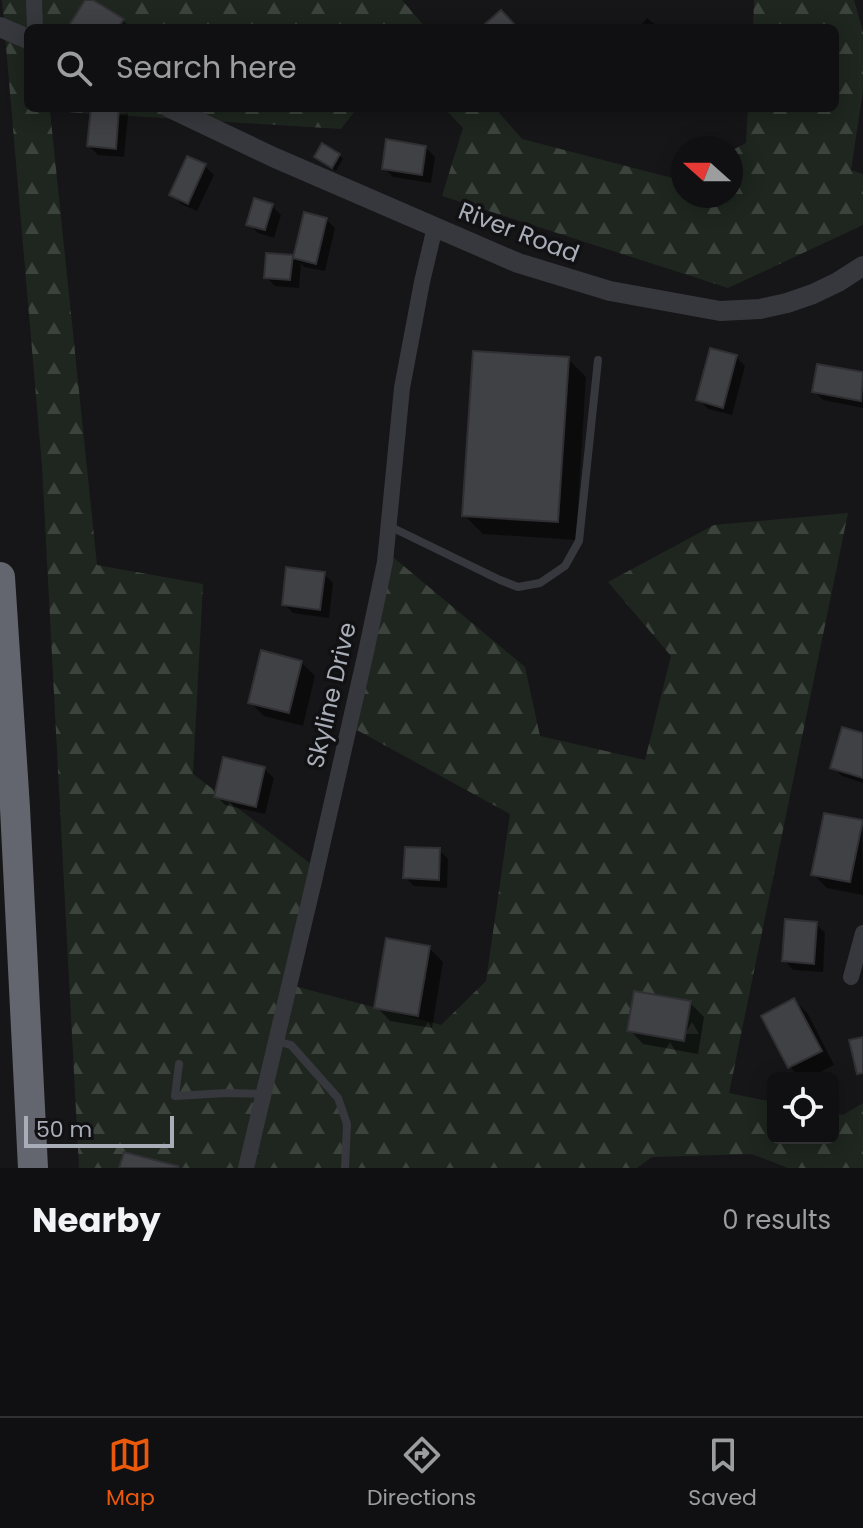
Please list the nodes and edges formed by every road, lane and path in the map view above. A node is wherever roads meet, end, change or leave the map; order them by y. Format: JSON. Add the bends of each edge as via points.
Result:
{"nodes":[{"id":1,"x":34,"y":0,"type":"edge"},
{"id":2,"x":35,"y":24,"type":"edge"},
{"id":3,"x":0,"y":27,"type":"edge"},
{"id":4,"x":24,"y":37,"type":"edge"},
{"id":5,"x":178,"y":112,"type":"edge"},
{"id":6,"x":435,"y":227,"type":"junction"},
{"id":7,"x":863,"y":266,"type":"edge"},
{"id":8,"x":598,"y":360,"type":"dead end"},
{"id":9,"x":388,"y":526,"type":"junction"},
{"id":10,"x":0,"y":577,"type":"edge"},
{"id":11,"x":863,"y":933,"type":"edge"},
{"id":12,"x":851,"y":977,"type":"dead end"},
{"id":13,"x":276,"y":1041,"type":"junction"},
{"id":14,"x":179,"y":1064,"type":"dead end"},
{"id":15,"x":264,"y":1094,"type":"junction"},
{"id":16,"x":33,"y":1168,"type":"edge"},
{"id":17,"x":246,"y":1168,"type":"edge"},
{"id":18,"x":345,"y":1168,"type":"edge"}],
"edges":[{"from":1,"to":2,"type":"street"},
{"from":3,"to":4,"type":"street"},
{"from":5,"to":6,"type":"street","name":"River Road"},
{"from":6,"to":7,"type":"street","name":"River Road","via":[[570,280],[720,311],[787,303]]},
{"from":6,"to":9,"type":"street","name":"Skyline Drive","via":[[402,388]]},
{"from":8,"to":9,"type":"lane","via":[[579,541],[565,566],[540,583],[518,587]]},
{"from":9,"to":13,"type":"street","name":"Skyline Drive","via":[[366,652]]},
{"from":10,"to":16,"type":"highway"},
{"from":11,"to":12,"type":"street"},
{"from":13,"to":15,"type":"street","name":"Skyline Drive"},
{"from":13,"to":18,"type":"lane","via":[[291,1045],[338,1098],[347,1124]]},
{"from":14,"to":15,"type":"lane","via":[[175,1096]]},
{"from":15,"to":17,"type":"street","name":"Skyline Drive"}]}
